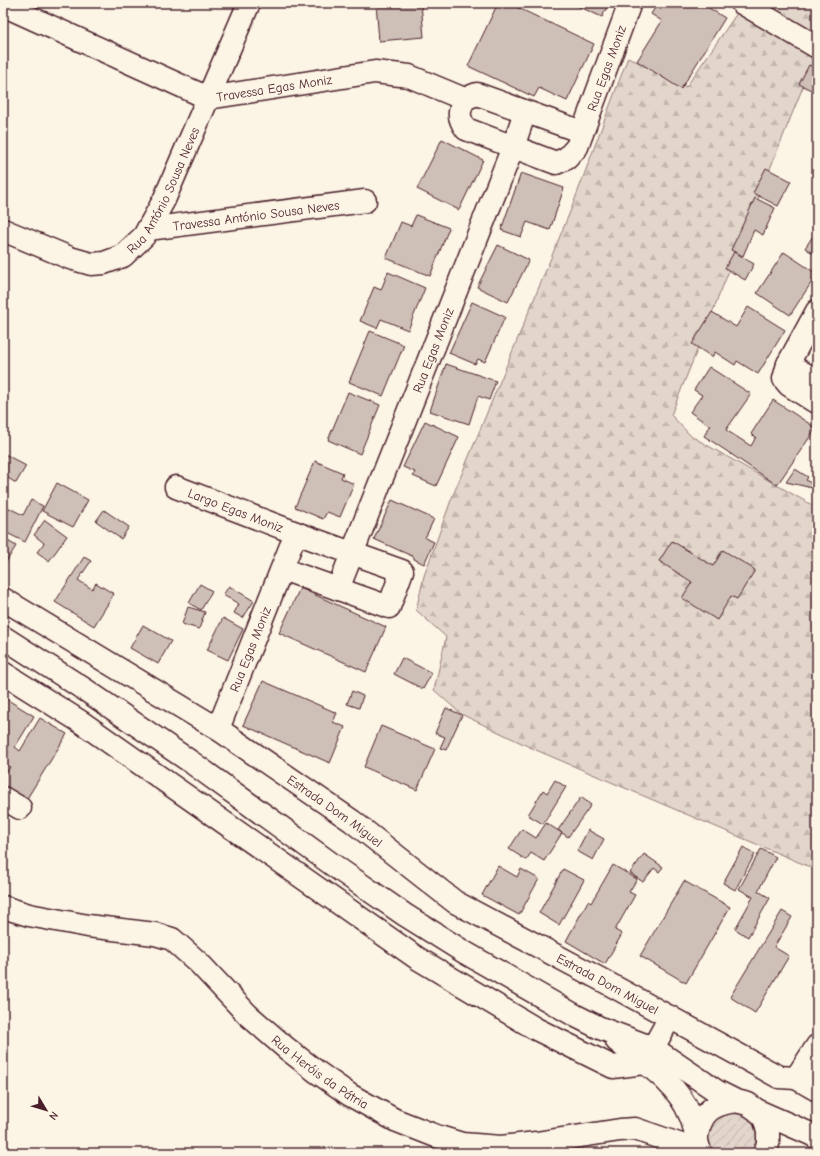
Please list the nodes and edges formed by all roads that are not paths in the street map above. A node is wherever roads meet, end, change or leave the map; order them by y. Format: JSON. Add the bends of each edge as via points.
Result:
{"nodes":[{"id":1,"x":249,"y":3,"type":"edge"},
{"id":2,"x":630,"y":3,"type":"edge"},
{"id":3,"x":742,"y":3,"type":"edge"},
{"id":4,"x":3,"y":5,"type":"edge"},
{"id":5,"x":817,"y":47,"type":"edge"},
{"id":6,"x":208,"y":98,"type":"junction"},
{"id":7,"x":464,"y":99,"type":"junction"},
{"id":8,"x":525,"y":112,"type":"junction"},
{"id":9,"x":582,"y":132,"type":"junction"},
{"id":10,"x":513,"y":147,"type":"junction"},
{"id":11,"x":365,"y":201,"type":"dead end"},
{"id":12,"x":148,"y":229,"type":"junction"},
{"id":13,"x":3,"y":230,"type":"edge"},
{"id":14,"x":817,"y":311,"type":"edge"},
{"id":15,"x":788,"y":364,"type":"junction"},
{"id":16,"x":817,"y":381,"type":"edge"},
{"id":17,"x":817,"y":401,"type":"edge"},
{"id":18,"x":176,"y":487,"type":"dead end"},
{"id":19,"x":296,"y":533,"type":"junction"},
{"id":20,"x":352,"y":553,"type":"junction"},
{"id":21,"x":282,"y":569,"type":"junction"},
{"id":22,"x":338,"y":590,"type":"junction"},
{"id":23,"x":3,"y":599,"type":"edge"},
{"id":24,"x":3,"y":637,"type":"edge"},
{"id":25,"x":3,"y":673,"type":"edge"},
{"id":26,"x":218,"y":729,"type":"junction"},
{"id":27,"x":3,"y":907,"type":"edge"},
{"id":28,"x":670,"y":1017,"type":"junction"},
{"id":29,"x":817,"y":1046,"type":"edge"},
{"id":30,"x":648,"y":1055,"type":"junction"},
{"id":31,"x":796,"y":1078,"type":"junction"},
{"id":32,"x":817,"y":1090,"type":"edge"},
{"id":33,"x":736,"y":1101,"type":"junction"},
{"id":34,"x":758,"y":1111,"type":"junction"},
{"id":35,"x":817,"y":1138,"type":"edge"},
{"id":36,"x":698,"y":1147,"type":"edge"},
{"id":37,"x":765,"y":1153,"type":"edge"}],
"edges":[{"from":1,"to":6,"type":"street","name":"Rua António Sousa Neves"},
{"from":2,"to":9,"type":"street","name":"Rua Egas Moniz"},
{"from":3,"to":5,"type":"street"},
{"from":4,"to":6,"type":"street","name":"Travessa Egas Moniz"},
{"from":6,"to":7,"type":"street","name":"Travessa Egas Moniz","via":[[375,72],[409,76]]},
{"from":6,"to":12,"type":"street","name":"Rua António Sousa Neves","via":[[164,200]]},
{"from":7,"to":8,"type":"street","via":[[477,94]]},
{"from":7,"to":10,"type":"street","name":"Rua Egas Moniz","via":[[459,112],[460,121],[466,129]]},
{"from":8,"to":9,"type":"street"},
{"from":8,"to":10,"type":"street","name":"Rua Egas Moniz"},
{"from":9,"to":10,"type":"street","name":"Rua Egas Moniz","via":[[577,146],[567,158],[556,163]]},
{"from":10,"to":20,"type":"street","name":"Rua Egas Moniz"},
{"from":11,"to":12,"type":"street","name":"Travessa António Sousa Neves"},
{"from":12,"to":13,"type":"street","name":"Rua António Sousa Neves","via":[[123,256],[104,263],[91,264]]},
{"from":14,"to":15,"type":"street"},
{"from":15,"to":16,"type":"street"},
{"from":15,"to":17,"type":"street","via":[[784,379],[789,385]]},
{"from":18,"to":19,"type":"street","name":"Largo Egas Moniz"},
{"from":19,"to":20,"type":"street"},
{"from":19,"to":21,"type":"street","name":"Rua Egas Moniz"},
{"from":20,"to":22,"type":"street","name":"Rua Egas Moniz"},
{"from":20,"to":22,"type":"street","via":[[402,571],[389,607]]},
{"from":21,"to":22,"type":"street"},
{"from":21,"to":26,"type":"street","name":"Rua Egas Moniz"},
{"from":23,"to":26,"type":"street","name":"Estrada Dom Miguel"},
{"from":24,"to":30,"type":"street","via":[[99,698],[405,915],[516,983]]},
{"from":25,"to":30,"type":"street","via":[[81,722],[423,962],[536,1029],[613,1067]]},
{"from":26,"to":28,"type":"street","name":"Estrada Dom Miguel","via":[[352,821],[455,902]]},
{"from":27,"to":36,"type":"street","name":"Rua Heróis da Pátria","via":[[29,916],[155,934],[172,939],[199,963],[248,1015],[317,1072],[350,1095],[395,1120],[436,1136],[462,1144],[501,1147],[635,1129],[684,1144],[691,1141]]},
{"from":28,"to":30,"type":"street","name":"Estrada Dom Miguel"},
{"from":28,"to":31,"type":"street","name":"Estrada Dom Miguel","via":[[779,1077]]},
{"from":29,"to":31,"type":"street"},
{"from":30,"to":33,"type":"street"},
{"from":30,"to":36,"type":"street","via":[[679,1095],[690,1114]]},
{"from":31,"to":32,"type":"street"},
{"from":33,"to":34,"type":"street","via":[[748,1104]]},
{"from":33,"to":36,"type":"street","via":[[713,1106],[705,1114],[699,1124]]},
{"from":34,"to":35,"type":"street"},
{"from":34,"to":37,"type":"street","via":[[765,1120],[768,1132]]}]}
